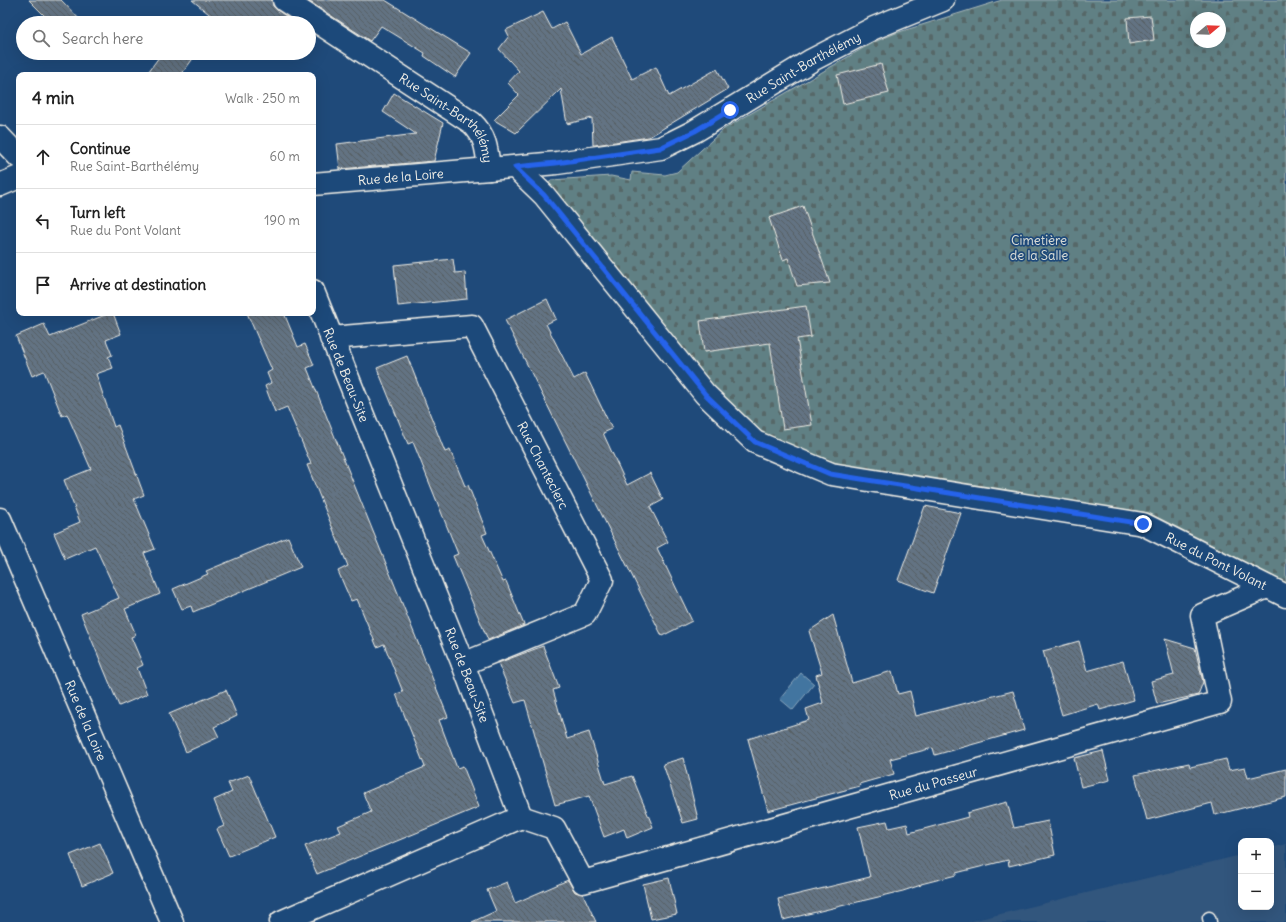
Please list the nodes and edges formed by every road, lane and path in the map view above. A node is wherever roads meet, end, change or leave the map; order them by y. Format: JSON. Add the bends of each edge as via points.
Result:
{"nodes":[{"id":1,"x":284,"y":0,"type":"edge"},
{"id":2,"x":943,"y":0,"type":"edge"},
{"id":3,"x":308,"y":16,"type":"edge"},
{"id":4,"x":316,"y":21,"type":"edge"},
{"id":5,"x":0,"y":137,"type":"edge"},
{"id":6,"x":16,"y":154,"type":"edge"},
{"id":7,"x":515,"y":167,"type":"junction"},
{"id":8,"x":489,"y":169,"type":"junction"},
{"id":9,"x":16,"y":178,"type":"edge"},
{"id":10,"x":316,"y":184,"type":"edge"},
{"id":11,"x":0,"y":185,"type":"edge"},
{"id":12,"x":316,"y":300,"type":"edge"},
{"id":13,"x":331,"y":338,"type":"junction"},
{"id":14,"x":0,"y":519,"type":"edge"},
{"id":15,"x":1277,"y":591,"type":"edge"},
{"id":16,"x":463,"y":664,"type":"junction"},
{"id":17,"x":521,"y":817,"type":"junction"},
{"id":18,"x":172,"y":922,"type":"edge"},
{"id":19,"x":281,"y":922,"type":"edge"}],
"edges":[{"from":1,"to":3,"type":"street","name":"Rue Saint-Barthélémy"},
{"from":2,"to":7,"type":"street","name":"Rue Saint-Barthélémy","via":[[874,28],[812,60],[668,145],[645,151]]},
{"from":4,"to":8,"type":"street","name":"Rue Saint-Barthélémy","via":[[472,123],[480,130],[484,139]]},
{"from":5,"to":6,"type":"street"},
{"from":7,"to":8,"type":"street","name":"Rue Saint-Barthélémy"},
{"from":7,"to":15,"type":"street","name":"Rue du Pont Volant","via":[[544,195],[705,394],[755,442],[830,474],[1143,524]]},
{"from":8,"to":10,"type":"street","name":"Rue de la Loire"},
{"from":9,"to":11,"type":"street"},
{"from":12,"to":13,"type":"street","name":"Rue de Beau-Site"},
{"from":13,"to":16,"type":"street","name":"Rue de Beau-Site"},
{"from":13,"to":16,"type":"street","name":"Rue Chanteclerc","via":[[472,326],[602,580],[585,614]]},
{"from":14,"to":18,"type":"street","name":"Rue de la Loire"},
{"from":15,"to":17,"type":"street","name":"Rue du Passeur","via":[[1202,614],[1220,702],[583,882],[554,828]]},
{"from":16,"to":17,"type":"street","name":"Rue de Beau-Site"},
{"from":17,"to":19,"type":"street"}]}
